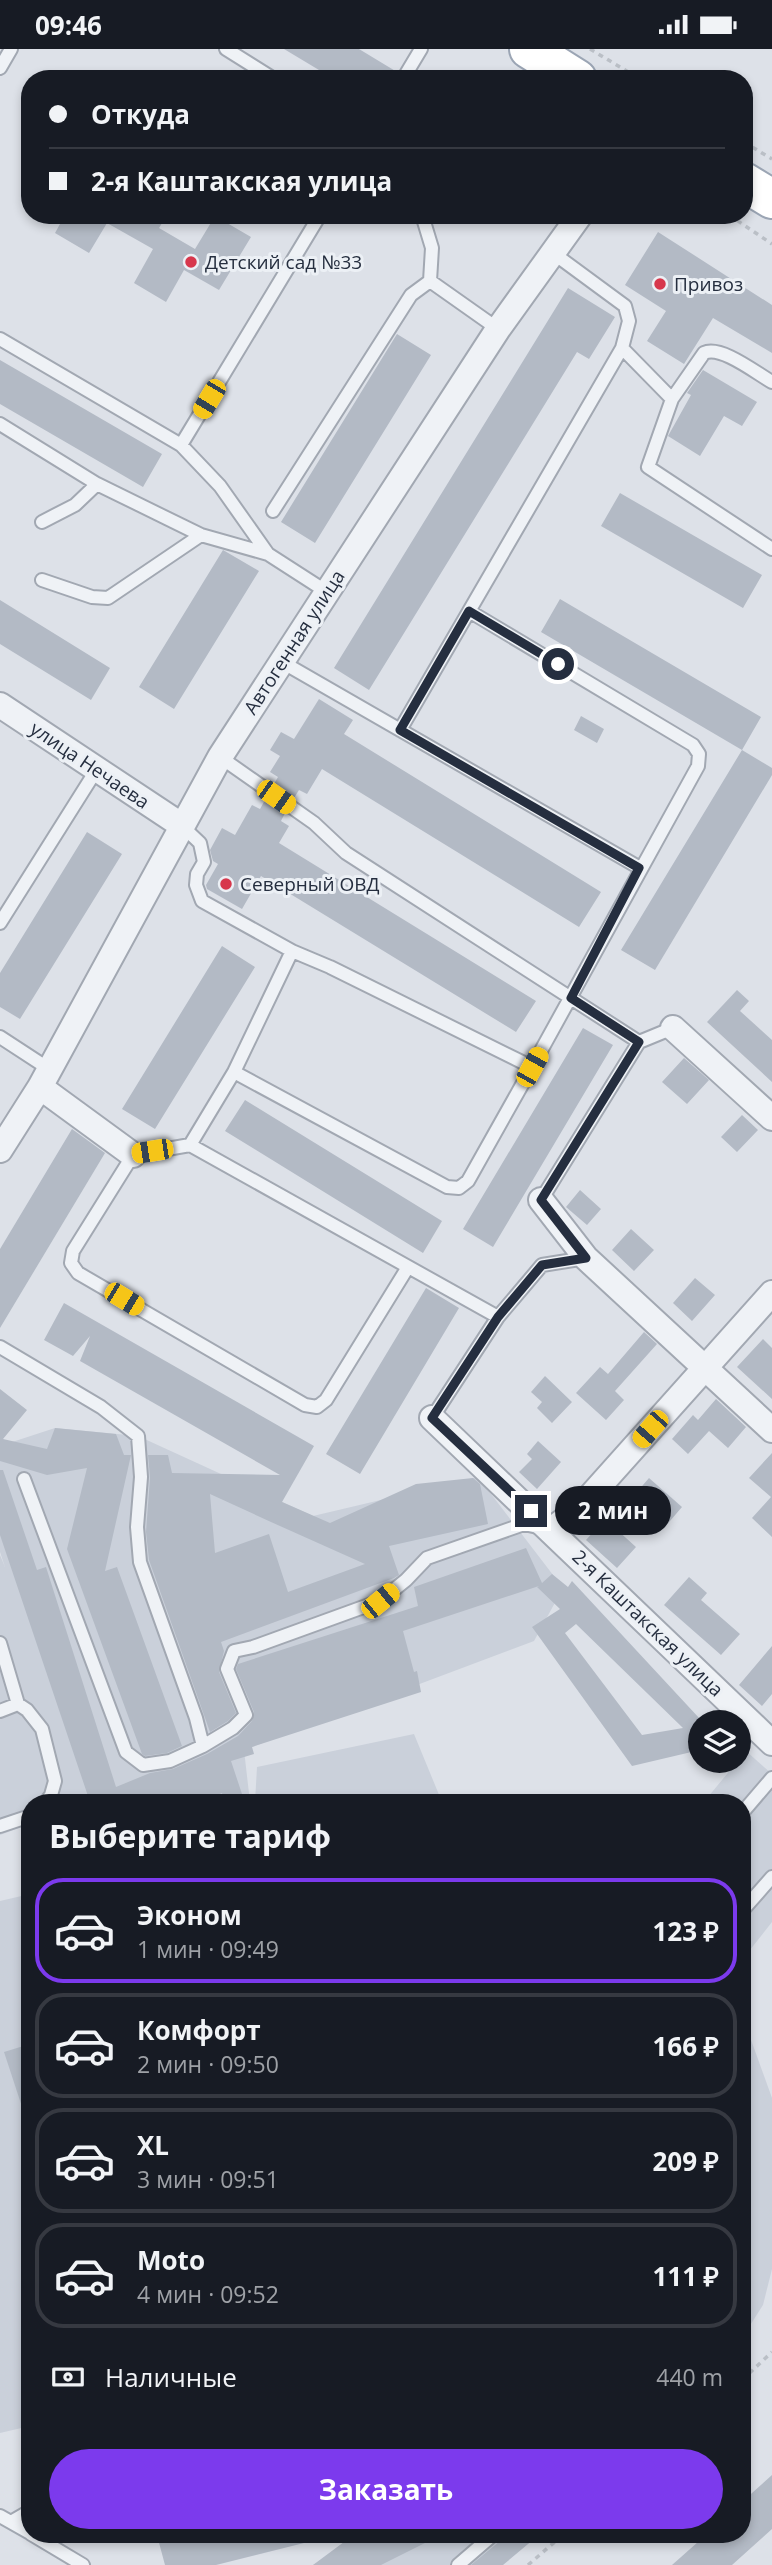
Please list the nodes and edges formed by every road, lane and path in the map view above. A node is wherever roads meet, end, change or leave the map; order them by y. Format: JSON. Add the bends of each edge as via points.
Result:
{"nodes":[{"id":1,"x":11,"y":49,"type":"edge"},
{"id":2,"x":226,"y":49,"type":"edge"},
{"id":3,"x":421,"y":49,"type":"edge"},
{"id":4,"x":529,"y":49,"type":"edge"},
{"id":5,"x":590,"y":49,"type":"edge"},
{"id":6,"x":0,"y":68,"type":"edge"},
{"id":7,"x":260,"y":70,"type":"edge"},
{"id":8,"x":408,"y":70,"type":"edge"},
{"id":9,"x":563,"y":70,"type":"edge"},
{"id":10,"x":625,"y":70,"type":"edge"},
{"id":11,"x":753,"y":147,"type":"edge"},
{"id":12,"x":772,"y":159,"type":"edge"},
{"id":13,"x":753,"y":187,"type":"edge"},
{"id":14,"x":772,"y":199,"type":"edge"},
{"id":15,"x":315,"y":224,"type":"edge"},
{"id":16,"x":425,"y":224,"type":"edge"},
{"id":17,"x":573,"y":224,"type":"edge"},
{"id":18,"x":742,"y":224,"type":"edge"},
{"id":19,"x":772,"y":244,"type":"edge"},
{"id":20,"x":553,"y":253,"type":"junction"},
{"id":21,"x":430,"y":281,"type":"junction"},
{"id":22,"x":498,"y":329,"type":"junction"},
{"id":23,"x":0,"y":339,"type":"edge"},
{"id":24,"x":622,"y":348,"type":"junction"},
{"id":25,"x":772,"y":382,"type":"edge"},
{"id":26,"x":672,"y":399,"type":"junction"},
{"id":27,"x":0,"y":424,"type":"edge"},
{"id":28,"x":181,"y":445,"type":"junction"},
{"id":29,"x":97,"y":484,"type":"junction"},
{"id":30,"x":273,"y":511,"type":"dead end"},
{"id":31,"x":42,"y":522,"type":"dead end"},
{"id":32,"x":201,"y":535,"type":"junction"},
{"id":33,"x":772,"y":549,"type":"edge"},
{"id":34,"x":268,"y":554,"type":"junction"},
{"id":35,"x":42,"y":580,"type":"dead end"},
{"id":36,"x":327,"y":592,"type":"junction"},
{"id":37,"x":469,"y":611,"type":"junction"},
{"id":38,"x":282,"y":662,"type":"junction"},
{"id":39,"x":0,"y":705,"type":"edge"},
{"id":40,"x":400,"y":730,"type":"junction"},
{"id":41,"x":220,"y":757,"type":"junction"},
{"id":42,"x":97,"y":769,"type":"junction"},
{"id":43,"x":181,"y":825,"type":"junction"},
{"id":44,"x":639,"y":868,"type":"junction"},
{"id":45,"x":0,"y":923,"type":"edge"},
{"id":46,"x":292,"y":951,"type":"junction"},
{"id":47,"x":571,"y":998,"type":"junction"},
{"id":48,"x":673,"y":1028,"type":"joint"},
{"id":49,"x":0,"y":1037,"type":"edge"},
{"id":50,"x":639,"y":1042,"type":"junction"},
{"id":51,"x":532,"y":1067,"type":"junction"},
{"id":52,"x":234,"y":1072,"type":"junction"},
{"id":53,"x":44,"y":1078,"type":"junction"},
{"id":54,"x":772,"y":1118,"type":"edge"},
{"id":55,"x":190,"y":1145,"type":"junction"},
{"id":56,"x":0,"y":1150,"type":"edge"},
{"id":57,"x":133,"y":1155,"type":"junction"},
{"id":58,"x":541,"y":1200,"type":"joint"},
{"id":59,"x":586,"y":1258,"type":"junction"},
{"id":60,"x":408,"y":1267,"type":"junction"},
{"id":61,"x":772,"y":1293,"type":"edge"},
{"id":62,"x":498,"y":1317,"type":"junction"},
{"id":63,"x":0,"y":1347,"type":"edge"},
{"id":64,"x":704,"y":1368,"type":"junction"},
{"id":65,"x":432,"y":1418,"type":"joint"},
{"id":66,"x":772,"y":1430,"type":"edge"},
{"id":67,"x":24,"y":1479,"type":"dead end"},
{"id":68,"x":551,"y":1530,"type":"junction"},
{"id":69,"x":0,"y":1643,"type":"edge"},
{"id":70,"x":18,"y":1705,"type":"junction"},
{"id":71,"x":0,"y":1710,"type":"edge"},
{"id":72,"x":772,"y":1744,"type":"edge"},
{"id":73,"x":203,"y":1746,"type":"junction"},
{"id":74,"x":772,"y":1778,"type":"edge"},
{"id":75,"x":51,"y":1794,"type":"edge"},
{"id":76,"x":751,"y":1802,"type":"edge"},
{"id":77,"x":21,"y":1819,"type":"edge"},
{"id":78,"x":0,"y":1826,"type":"edge"},
{"id":79,"x":772,"y":1877,"type":"edge"},
{"id":80,"x":751,"y":1900,"type":"edge"},
{"id":81,"x":772,"y":2352,"type":"edge"},
{"id":82,"x":751,"y":2372,"type":"edge"},
{"id":83,"x":6,"y":2519,"type":"edge"},
{"id":84,"x":21,"y":2528,"type":"edge"},
{"id":85,"x":45,"y":2543,"type":"edge"},
{"id":86,"x":484,"y":2543,"type":"edge"},
{"id":87,"x":554,"y":2543,"type":"edge"},
{"id":88,"x":83,"y":2565,"type":"edge"},
{"id":89,"x":458,"y":2565,"type":"edge"},
{"id":90,"x":528,"y":2565,"type":"edge"}],
"edges":[{"from":1,"to":6,"type":"lane"},
{"from":2,"to":7,"type":"lane"},
{"from":3,"to":8,"type":"lane"},
{"from":4,"to":9,"type":"main road"},
{"from":5,"to":10,"type":"path"},
{"from":11,"to":12,"type":"path"},
{"from":13,"to":14,"type":"main road"},
{"from":15,"to":28,"type":"lane"},
{"from":16,"to":21,"type":"lane","via":[[432,248]]},
{"from":17,"to":20,"type":"street","name":"Автогенная улица"},
{"from":18,"to":19,"type":"path"},
{"from":20,"to":22,"type":"street","name":"Автогенная улица"},
{"from":20,"to":24,"type":"lane","via":[[625,306],[629,321]]},
{"from":21,"to":22,"type":"lane"},
{"from":21,"to":30,"type":"lane","via":[[411,295]]},
{"from":22,"to":36,"type":"street","name":"Автогенная улица"},
{"from":23,"to":28,"type":"lane"},
{"from":24,"to":26,"type":"lane"},
{"from":24,"to":37,"type":"lane"},
{"from":25,"to":26,"type":"lane","via":[[721,352],[709,351]]},
{"from":26,"to":33,"type":"lane","via":[[648,467]]},
{"from":27,"to":29,"type":"lane"},
{"from":28,"to":34,"type":"lane","via":[[220,486]]},
{"from":29,"to":31,"type":"lane","via":[[75,505]]},
{"from":29,"to":32,"type":"lane"},
{"from":32,"to":34,"type":"lane"},
{"from":32,"to":35,"type":"lane","via":[[108,598]]},
{"from":34,"to":36,"type":"lane"},
{"from":36,"to":38,"type":"street","name":"Автогенная улица"},
{"from":37,"to":40,"type":"lane"},
{"from":37,"to":44,"type":"lane","via":[[697,749],[698,766]]},
{"from":38,"to":40,"type":"lane"},
{"from":38,"to":41,"type":"street","name":"Автогенная улица"},
{"from":39,"to":42,"type":"street","name":"улица Нечаева"},
{"from":40,"to":44,"type":"lane"},
{"from":41,"to":43,"type":"street","name":"Автогенная улица"},
{"from":41,"to":47,"type":"lane","via":[[314,823],[346,853]]},
{"from":42,"to":43,"type":"street","name":"улица Нечаева"},
{"from":42,"to":45,"type":"lane"},
{"from":43,"to":46,"type":"lane","via":[[200,843],[204,862],[196,885],[202,901]]},
{"from":43,"to":53,"type":"street","name":"Автогенная улица"},
{"from":44,"to":47,"type":"lane"},
{"from":46,"to":51,"type":"lane"},
{"from":46,"to":52,"type":"lane"},
{"from":47,"to":50,"type":"lane"},
{"from":47,"to":51,"type":"lane"},
{"from":48,"to":50,"type":"lane"},
{"from":48,"to":54,"type":"street"},
{"from":49,"to":53,"type":"lane"},
{"from":50,"to":58,"type":"lane"},
{"from":51,"to":52,"type":"lane","via":[[468,1181],[459,1188],[447,1187]]},
{"from":52,"to":55,"type":"lane"},
{"from":53,"to":56,"type":"street","name":"Автогенная улица"},
{"from":53,"to":57,"type":"street"},
{"from":55,"to":57,"type":"lane"},
{"from":55,"to":60,"type":"lane"},
{"from":57,"to":60,"type":"lane","via":[[73,1251],[71,1263],[78,1273],[305,1405],[317,1407],[326,1400]]},
{"from":58,"to":59,"type":"street"},
{"from":59,"to":62,"type":"lane","via":[[542,1265]]},
{"from":59,"to":64,"type":"street"},
{"from":60,"to":62,"type":"lane"},
{"from":61,"to":64,"type":"street"},
{"from":62,"to":65,"type":"lane"},
{"from":63,"to":73,"type":"lane","via":[[101,1407],[138,1436],[140,1562]]},
{"from":64,"to":66,"type":"street"},
{"from":64,"to":68,"type":"street","via":[[578,1510]]},
{"from":65,"to":68,"type":"street","name":"2-я Каштакская улица"},
{"from":67,"to":73,"type":"lane","via":[[126,1752],[143,1765],[170,1762]]},
{"from":68,"to":72,"type":"street","name":"2-я Каштакская улица"},
{"from":68,"to":73,"type":"lane","via":[[524,1524],[427,1558],[380,1601],[234,1651],[227,1669],[246,1715]]},
{"from":69,"to":70,"type":"lane"},
{"from":70,"to":71,"type":"lane"},
{"from":70,"to":75,"type":"lane","via":[[42,1728],[55,1781]]},
{"from":74,"to":76,"type":"lane"},
{"from":77,"to":78,"type":"lane"},
{"from":79,"to":80,"type":"lane"},
{"from":81,"to":82,"type":"path"},
{"from":83,"to":84,"type":"lane"},
{"from":85,"to":88,"type":"lane"},
{"from":86,"to":89,"type":"lane"},
{"from":87,"to":90,"type":"path"}]}
